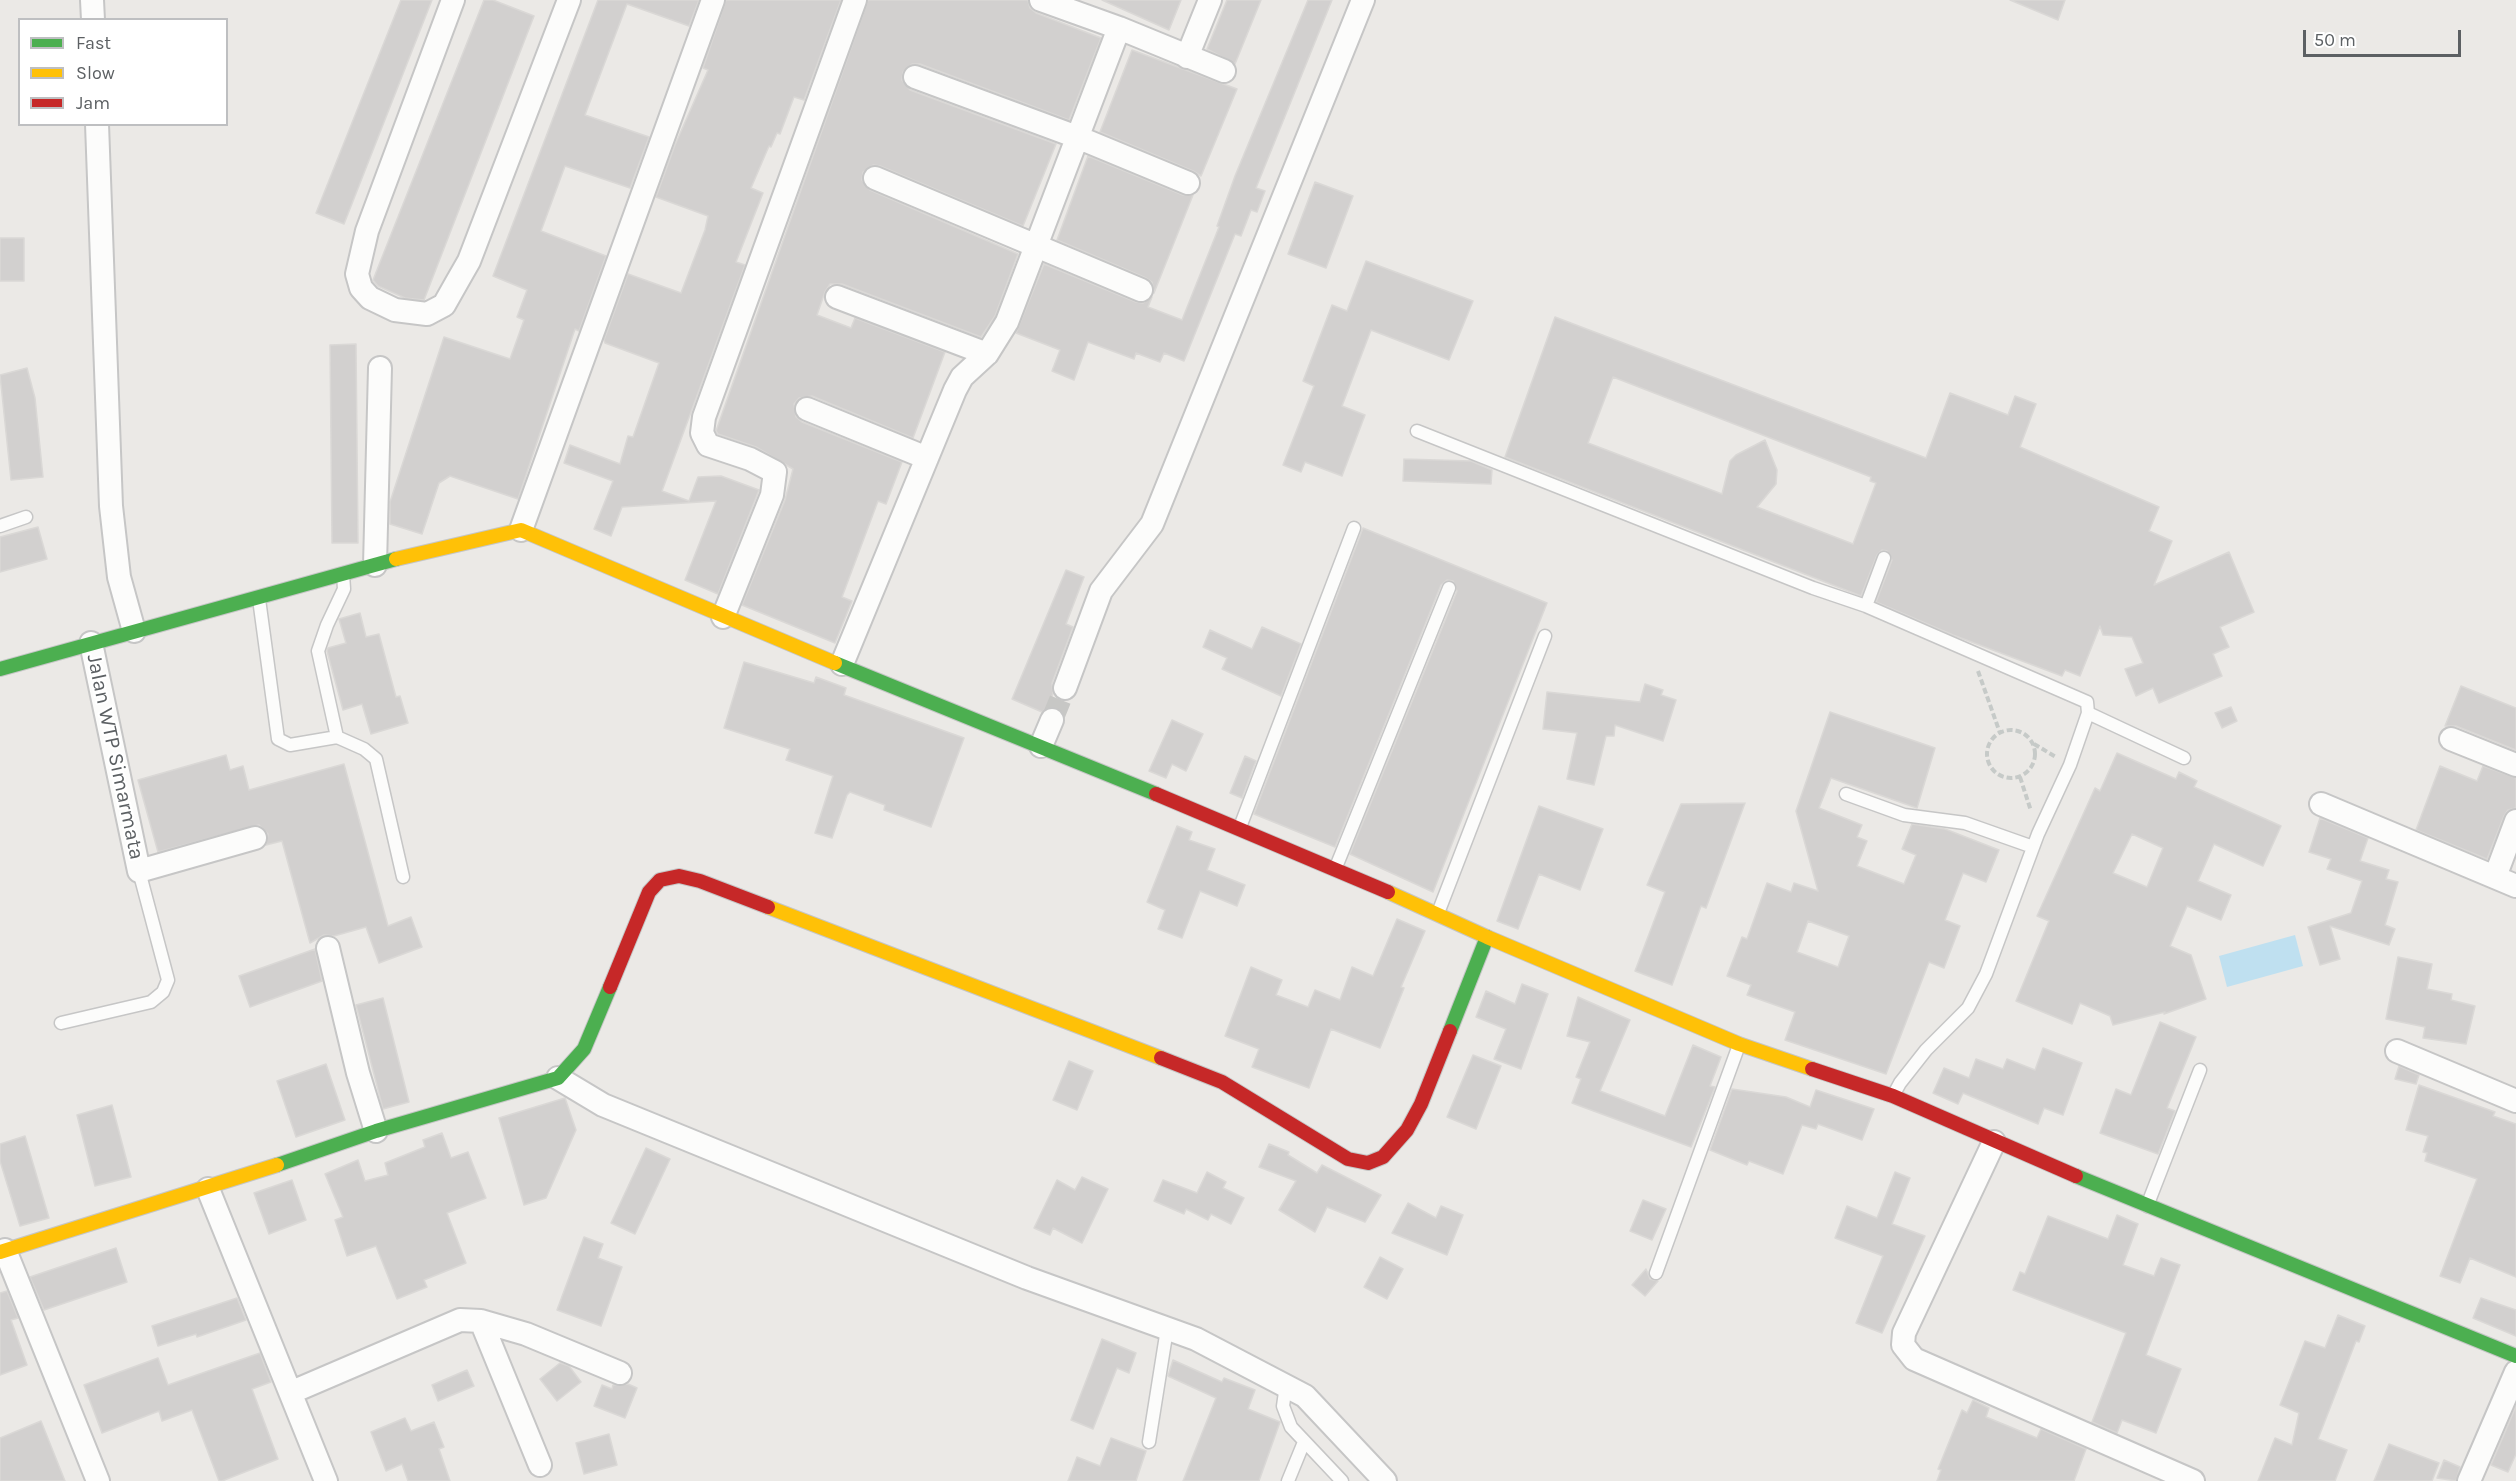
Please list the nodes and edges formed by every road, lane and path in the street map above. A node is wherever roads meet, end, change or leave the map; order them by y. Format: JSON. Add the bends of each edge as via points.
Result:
{"nodes":[{"id":1,"x":92,"y":0,"type":"edge"},
{"id":2,"x":453,"y":0,"type":"edge"},
{"id":3,"x":569,"y":0,"type":"edge"},
{"id":4,"x":714,"y":0,"type":"edge"},
{"id":5,"x":855,"y":0,"type":"edge"},
{"id":6,"x":1041,"y":0,"type":"edge"},
{"id":7,"x":1210,"y":0,"type":"edge"},
{"id":8,"x":1363,"y":0,"type":"edge"},
{"id":9,"x":1090,"y":9,"type":"edge"},
{"id":10,"x":93,"y":18,"type":"edge"},
{"id":11,"x":1119,"y":28,"type":"junction"},
{"id":12,"x":1187,"y":57,"type":"junction"},
{"id":13,"x":1224,"y":71,"type":"dead end"},
{"id":14,"x":915,"y":77,"type":"dead end"},
{"id":15,"x":97,"y":126,"type":"edge"},
{"id":16,"x":1077,"y":137,"type":"junction"},
{"id":17,"x":876,"y":178,"type":"dead end"},
{"id":18,"x":1188,"y":183,"type":"dead end"},
{"id":19,"x":1037,"y":247,"type":"junction"},
{"id":20,"x":1141,"y":290,"type":"dead end"},
{"id":21,"x":837,"y":297,"type":"dead end"},
{"id":22,"x":987,"y":354,"type":"junction"},
{"id":23,"x":380,"y":368,"type":"dead end"},
{"id":24,"x":807,"y":409,"type":"dead end"},
{"id":25,"x":1417,"y":431,"type":"dead end"},
{"id":26,"x":927,"y":458,"type":"junction"},
{"id":27,"x":26,"y":517,"type":"dead end"},
{"id":28,"x":0,"y":526,"type":"edge"},
{"id":29,"x":1354,"y":528,"type":"dead end"},
{"id":30,"x":521,"y":530,"type":"junction"},
{"id":31,"x":1884,"y":558,"type":"dead end"},
{"id":32,"x":375,"y":565,"type":"junction"},
{"id":33,"x":343,"y":572,"type":"junction"},
{"id":34,"x":1449,"y":588,"type":"dead end"},
{"id":35,"x":259,"y":596,"type":"junction"},
{"id":36,"x":1866,"y":606,"type":"junction"},
{"id":37,"x":723,"y":617,"type":"junction"},
{"id":38,"x":134,"y":631,"type":"junction"},
{"id":39,"x":1545,"y":636,"type":"dead end"},
{"id":40,"x":91,"y":644,"type":"junction"},
{"id":41,"x":1971,"y":650,"type":"junction"},
{"id":42,"x":842,"y":664,"type":"junction"},
{"id":43,"x":0,"y":669,"type":"edge"},
{"id":44,"x":1065,"y":688,"type":"tunnel mouth"},
{"id":45,"x":2088,"y":713,"type":"junction"},
{"id":46,"x":1053,"y":720,"type":"tunnel mouth"},
{"id":47,"x":2000,"y":732,"type":"junction"},
{"id":48,"x":337,"y":737,"type":"junction"},
{"id":49,"x":2451,"y":739,"type":"dead end"},
{"id":50,"x":2034,"y":744,"type":"junction"},
{"id":51,"x":1041,"y":746,"type":"junction"},
{"id":52,"x":2184,"y":758,"type":"dead end"},
{"id":53,"x":2070,"y":765,"type":"junction"},
{"id":54,"x":2516,"y":765,"type":"edge"},
{"id":55,"x":2020,"y":777,"type":"junction"},
{"id":56,"x":1846,"y":794,"type":"dead end"},
{"id":57,"x":2321,"y":804,"type":"dead end"},
{"id":58,"x":2516,"y":821,"type":"edge"},
{"id":59,"x":1240,"y":828,"type":"junction"},
{"id":60,"x":2038,"y":834,"type":"junction"},
{"id":61,"x":255,"y":838,"type":"dead end"},
{"id":62,"x":2033,"y":847,"type":"junction"},
{"id":63,"x":1336,"y":868,"type":"junction"},
{"id":64,"x":139,"y":871,"type":"junction"},
{"id":65,"x":403,"y":877,"type":"dead end"},
{"id":66,"x":2506,"y":881,"type":"edge"},
{"id":67,"x":1438,"y":913,"type":"junction"},
{"id":68,"x":1487,"y":937,"type":"junction"},
{"id":69,"x":328,"y":948,"type":"dead end"},
{"id":70,"x":61,"y":1023,"type":"dead end"},
{"id":71,"x":1739,"y":1044,"type":"junction"},
{"id":72,"x":2397,"y":1051,"type":"dead end"},
{"id":73,"x":2200,"y":1070,"type":"dead end"},
{"id":74,"x":558,"y":1078,"type":"junction"},
{"id":75,"x":1893,"y":1096,"type":"junction"},
{"id":76,"x":2516,"y":1101,"type":"edge"},
{"id":77,"x":376,"y":1131,"type":"junction"},
{"id":78,"x":1994,"y":1142,"type":"junction"},
{"id":79,"x":208,"y":1189,"type":"junction"},
{"id":80,"x":2147,"y":1207,"type":"junction"},
{"id":81,"x":2,"y":1251,"type":"edge"},
{"id":82,"x":1656,"y":1274,"type":"dead end"},
{"id":83,"x":481,"y":1321,"type":"junction"},
{"id":84,"x":1167,"y":1329,"type":"junction"},
{"id":85,"x":2516,"y":1356,"type":"edge"},
{"id":86,"x":2516,"y":1372,"type":"edge"},
{"id":87,"x":620,"y":1373,"type":"dead end"},
{"id":88,"x":1286,"y":1385,"type":"junction"},
{"id":89,"x":291,"y":1392,"type":"junction"},
{"id":90,"x":1149,"y":1442,"type":"dead end"},
{"id":91,"x":1304,"y":1442,"type":"junction"},
{"id":92,"x":540,"y":1465,"type":"dead end"},
{"id":93,"x":98,"y":1481,"type":"edge"},
{"id":94,"x":326,"y":1481,"type":"edge"},
{"id":95,"x":1288,"y":1481,"type":"edge"},
{"id":96,"x":1342,"y":1481,"type":"edge"},
{"id":97,"x":1385,"y":1481,"type":"edge"},
{"id":98,"x":2193,"y":1481,"type":"edge"},
{"id":99,"x":2469,"y":1481,"type":"edge"}],
"edges":[{"from":1,"to":10,"type":"street"},
{"from":2,"to":3,"type":"street","via":[[367,231],[357,274],[361,288],[370,298],[395,310],[428,314],[444,305],[461,275]]},
{"from":4,"to":30,"type":"street"},
{"from":5,"to":37,"type":"street","via":[[704,417],[702,433],[708,445],[775,472],[772,495]]},
{"from":6,"to":9,"type":"street"},
{"from":7,"to":12,"type":"street"},
{"from":8,"to":44,"type":"street","via":[[1152,524],[1101,591]]},
{"from":9,"to":11,"type":"street"},
{"from":11,"to":12,"type":"street"},
{"from":11,"to":16,"type":"street"},
{"from":12,"to":13,"type":"street"},
{"from":14,"to":16,"type":"street"},
{"from":15,"to":38,"type":"street","via":[[111,506],[119,577]]},
{"from":16,"to":18,"type":"street"},
{"from":16,"to":19,"type":"street"},
{"from":17,"to":19,"type":"street"},
{"from":19,"to":20,"type":"street"},
{"from":19,"to":22,"type":"street","via":[[1007,322]]},
{"from":21,"to":22,"type":"street"},
{"from":22,"to":26,"type":"street","via":[[962,377]]},
{"from":23,"to":32,"type":"street"},
{"from":24,"to":26,"type":"street"},
{"from":25,"to":36,"type":"lane"},
{"from":26,"to":42,"type":"street"},
{"from":27,"to":28,"type":"lane"},
{"from":29,"to":59,"type":"lane"},
{"from":30,"to":32,"type":"street"},
{"from":30,"to":37,"type":"street"},
{"from":31,"to":36,"type":"lane"},
{"from":32,"to":33,"type":"street"},
{"from":33,"to":35,"type":"street"},
{"from":33,"to":48,"type":"lane","via":[[344,589],[318,651]]},
{"from":34,"to":63,"type":"lane"},
{"from":35,"to":38,"type":"street"},
{"from":35,"to":48,"type":"lane","via":[[278,740],[290,745]]},
{"from":36,"to":41,"type":"lane"},
{"from":37,"to":42,"type":"street"},
{"from":38,"to":40,"type":"street"},
{"from":39,"to":67,"type":"lane"},
{"from":40,"to":43,"type":"street"},
{"from":40,"to":64,"type":"street","name":"Jalan WTP Simarmata"},
{"from":41,"to":45,"type":"lane","via":[[2087,702]]},
{"from":41,"to":47,"type":"path"},
{"from":42,"to":51,"type":"street"},
{"from":45,"to":52,"type":"lane"},
{"from":45,"to":53,"type":"lane"},
{"from":46,"to":51,"type":"street"},
{"from":47,"to":50,"type":"path","via":[[2023,732]]},
{"from":47,"to":55,"type":"path","via":[[1993,737],[1987,752],[1991,768],[2004,778]]},
{"from":48,"to":65,"type":"lane","via":[[376,759]]},
{"from":49,"to":54,"type":"street"},
{"from":50,"to":53,"type":"path"},
{"from":50,"to":55,"type":"path","via":[[2032,767]]},
{"from":51,"to":59,"type":"street"},
{"from":53,"to":60,"type":"lane"},
{"from":55,"to":60,"type":"path"},
{"from":56,"to":62,"type":"lane","via":[[1904,815],[1965,823]]},
{"from":57,"to":66,"type":"street"},
{"from":58,"to":66,"type":"street"},
{"from":59,"to":63,"type":"street"},
{"from":60,"to":62,"type":"lane"},
{"from":61,"to":64,"type":"street"},
{"from":62,"to":75,"type":"lane","via":[[1986,974],[1968,1008],[1926,1050]]},
{"from":63,"to":67,"type":"street"},
{"from":64,"to":70,"type":"lane","via":[[168,980],[164,992],[151,1002]]},
{"from":67,"to":68,"type":"street"},
{"from":68,"to":71,"type":"street"},
{"from":68,"to":74,"type":"street","via":[[1412,1122],[1383,1157],[1368,1164],[1348,1159],[1221,1082],[679,876],[660,880],[648,892],[584,1049]]},
{"from":69,"to":77,"type":"street"},
{"from":71,"to":75,"type":"street"},
{"from":71,"to":82,"type":"lane"},
{"from":72,"to":76,"type":"street"},
{"from":73,"to":80,"type":"lane"},
{"from":74,"to":77,"type":"street"},
{"from":74,"to":84,"type":"street","via":[[603,1105],[1027,1278]]},
{"from":75,"to":78,"type":"street"},
{"from":77,"to":79,"type":"street"},
{"from":78,"to":80,"type":"street"},
{"from":78,"to":98,"type":"street","via":[[1904,1333],[1903,1345],[1914,1359]]},
{"from":79,"to":81,"type":"street"},
{"from":79,"to":89,"type":"street"},
{"from":80,"to":85,"type":"street"},
{"from":81,"to":93,"type":"street"},
{"from":83,"to":87,"type":"street","via":[[526,1334]]},
{"from":83,"to":89,"type":"street","via":[[460,1320]]},
{"from":83,"to":92,"type":"street"},
{"from":84,"to":88,"type":"street","via":[[1196,1339]]},
{"from":84,"to":90,"type":"lane"},
{"from":86,"to":99,"type":"street"},
{"from":88,"to":91,"type":"lane","via":[[1284,1415]]},
{"from":88,"to":97,"type":"street","via":[[1320,1410]]},
{"from":89,"to":94,"type":"street"},
{"from":91,"to":95,"type":"lane"},
{"from":91,"to":96,"type":"lane"}]}
